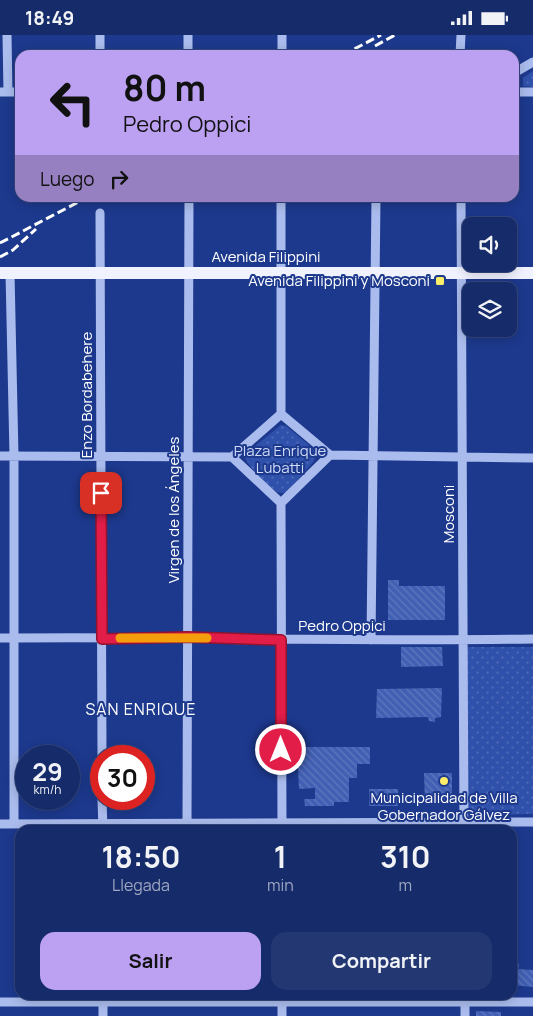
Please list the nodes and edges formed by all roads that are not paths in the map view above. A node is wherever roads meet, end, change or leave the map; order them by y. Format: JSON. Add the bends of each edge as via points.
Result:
{"nodes":[{"id":1,"x":8,"y":35,"type":"edge"},
{"id":2,"x":100,"y":35,"type":"edge"},
{"id":3,"x":188,"y":35,"type":"edge"},
{"id":4,"x":282,"y":35,"type":"edge"},
{"id":5,"x":461,"y":35,"type":"edge"},
{"id":6,"x":100,"y":50,"type":"edge"},
{"id":7,"x":188,"y":50,"type":"edge"},
{"id":8,"x":282,"y":50,"type":"edge"},
{"id":9,"x":460,"y":50,"type":"edge"},
{"id":10,"x":533,"y":62,"type":"edge"},
{"id":11,"x":519,"y":70,"type":"edge"},
{"id":12,"x":4,"y":92,"type":"edge"},
{"id":13,"x":519,"y":92,"type":"edge"},
{"id":14,"x":533,"y":92,"type":"edge"},
{"id":15,"x":189,"y":202,"type":"edge"},
{"id":16,"x":281,"y":202,"type":"edge"},
{"id":17,"x":376,"y":202,"type":"edge"},
{"id":18,"x":461,"y":202,"type":"edge"},
{"id":19,"x":100,"y":213,"type":"dead end"},
{"id":20,"x":5,"y":273,"type":"edge"},
{"id":21,"x":100,"y":273,"type":"junction"},
{"id":22,"x":189,"y":273,"type":"junction"},
{"id":23,"x":282,"y":273,"type":"junction"},
{"id":24,"x":376,"y":273,"type":"junction"},
{"id":25,"x":462,"y":273,"type":"junction"},
{"id":26,"x":533,"y":273,"type":"edge"},
{"id":27,"x":281,"y":413,"type":"junction"},
{"id":28,"x":330,"y":455,"type":"junction"},
{"id":29,"x":0,"y":456,"type":"edge"},
{"id":30,"x":14,"y":456,"type":"junction"},
{"id":31,"x":373,"y":456,"type":"junction"},
{"id":32,"x":101,"y":457,"type":"junction"},
{"id":33,"x":189,"y":457,"type":"junction"},
{"id":34,"x":232,"y":457,"type":"junction"},
{"id":35,"x":463,"y":457,"type":"junction"},
{"id":36,"x":533,"y":458,"type":"edge"},
{"id":37,"x":281,"y":503,"type":"junction"},
{"id":38,"x":187,"y":637,"type":"junction"},
{"id":39,"x":14,"y":638,"type":"junction"},
{"id":40,"x":0,"y":639,"type":"edge"},
{"id":41,"x":102,"y":639,"type":"junction"},
{"id":42,"x":533,"y":639,"type":"edge"},
{"id":43,"x":281,"y":640,"type":"junction"},
{"id":44,"x":371,"y":640,"type":"junction"},
{"id":45,"x":463,"y":640,"type":"junction"},
{"id":46,"x":102,"y":745,"type":"edge"},
{"id":47,"x":102,"y":810,"type":"edge"},
{"id":48,"x":533,"y":822,"type":"edge"},
{"id":49,"x":0,"y":823,"type":"edge"},
{"id":50,"x":14,"y":823,"type":"junction"},
{"id":51,"x":187,"y":823,"type":"junction"},
{"id":52,"x":58,"y":825,"type":"edge"},
{"id":53,"x":102,"y":825,"type":"edge"},
{"id":54,"x":144,"y":825,"type":"edge"},
{"id":55,"x":250,"y":825,"type":"edge"},
{"id":56,"x":282,"y":825,"type":"edge"},
{"id":57,"x":464,"y":825,"type":"edge"},
{"id":58,"x":481,"y":825,"type":"edge"},
{"id":59,"x":52,"y":1000,"type":"edge"},
{"id":60,"x":103,"y":1000,"type":"edge"},
{"id":61,"x":282,"y":1000,"type":"edge"},
{"id":62,"x":465,"y":1000,"type":"edge"},
{"id":63,"x":499,"y":1000,"type":"edge"},
{"id":64,"x":0,"y":1002,"type":"edge"},
{"id":65,"x":533,"y":1002,"type":"edge"},
{"id":66,"x":103,"y":1016,"type":"edge"},
{"id":67,"x":282,"y":1016,"type":"edge"},
{"id":68,"x":466,"y":1016,"type":"edge"}],
"edges":[{"from":1,"to":12,"type":"street"},
{"from":2,"to":6,"type":"street"},
{"from":3,"to":7,"type":"street"},
{"from":4,"to":8,"type":"street"},
{"from":5,"to":9,"type":"street"},
{"from":10,"to":11,"type":"street"},
{"from":13,"to":14,"type":"street"},
{"from":15,"to":22,"type":"street","name":"Virgen de los Ángeles"},
{"from":16,"to":23,"type":"street"},
{"from":17,"to":24,"type":"street"},
{"from":18,"to":25,"type":"street","name":"Mosconi"},
{"from":19,"to":21,"type":"street","name":"Enzo Bordabehere"},
{"from":20,"to":21,"type":"main road","name":"Avenida Filippini"},
{"from":20,"to":30,"type":"street"},
{"from":21,"to":22,"type":"main road","name":"Avenida Filippini"},
{"from":21,"to":32,"type":"street","name":"Enzo Bordabehere"},
{"from":22,"to":23,"type":"main road","name":"Avenida Filippini"},
{"from":22,"to":33,"type":"street","name":"Virgen de los Ángeles"},
{"from":23,"to":24,"type":"main road","name":"Avenida Filippini"},
{"from":23,"to":27,"type":"street"},
{"from":24,"to":25,"type":"main road","name":"Avenida Filippini"},
{"from":24,"to":31,"type":"street"},
{"from":25,"to":26,"type":"main road","name":"Avenida Filippini"},
{"from":25,"to":35,"type":"street","name":"Mosconi"},
{"from":27,"to":28,"type":"street"},
{"from":27,"to":34,"type":"street"},
{"from":28,"to":31,"type":"street"},
{"from":28,"to":37,"type":"street"},
{"from":29,"to":30,"type":"street"},
{"from":30,"to":32,"type":"street"},
{"from":30,"to":39,"type":"street"},
{"from":31,"to":35,"type":"street"},
{"from":31,"to":44,"type":"street"},
{"from":32,"to":33,"type":"street"},
{"from":32,"to":41,"type":"street","name":"Enzo Bordabehere"},
{"from":33,"to":34,"type":"street"},
{"from":33,"to":38,"type":"street","name":"Virgen de los Ángeles"},
{"from":34,"to":37,"type":"street"},
{"from":35,"to":36,"type":"street"},
{"from":35,"to":45,"type":"street","name":"Mosconi"},
{"from":37,"to":43,"type":"street"},
{"from":38,"to":41,"type":"street","name":"Pedro Oppici"},
{"from":38,"to":43,"type":"street","name":"Pedro Oppici"},
{"from":38,"to":51,"type":"street","name":"Virgen de los Ángeles"},
{"from":39,"to":40,"type":"street","name":"Pedro Oppici"},
{"from":39,"to":41,"type":"street","name":"Pedro Oppici"},
{"from":39,"to":50,"type":"street"},
{"from":41,"to":46,"type":"street","name":"Enzo Bordabehere"},
{"from":42,"to":45,"type":"street","name":"Pedro Oppici"},
{"from":43,"to":44,"type":"street","name":"Pedro Oppici"},
{"from":43,"to":56,"type":"street"},
{"from":44,"to":45,"type":"street","name":"Pedro Oppici"},
{"from":45,"to":57,"type":"street","name":"Mosconi"},
{"from":47,"to":53,"type":"street"},
{"from":48,"to":58,"type":"street"},
{"from":49,"to":50,"type":"street"},
{"from":50,"to":52,"type":"street"},
{"from":51,"to":54,"type":"street"},
{"from":51,"to":55,"type":"street"},
{"from":59,"to":64,"type":"street"},
{"from":60,"to":66,"type":"street"},
{"from":61,"to":67,"type":"street"},
{"from":62,"to":68,"type":"street"},
{"from":63,"to":65,"type":"street"}]}
